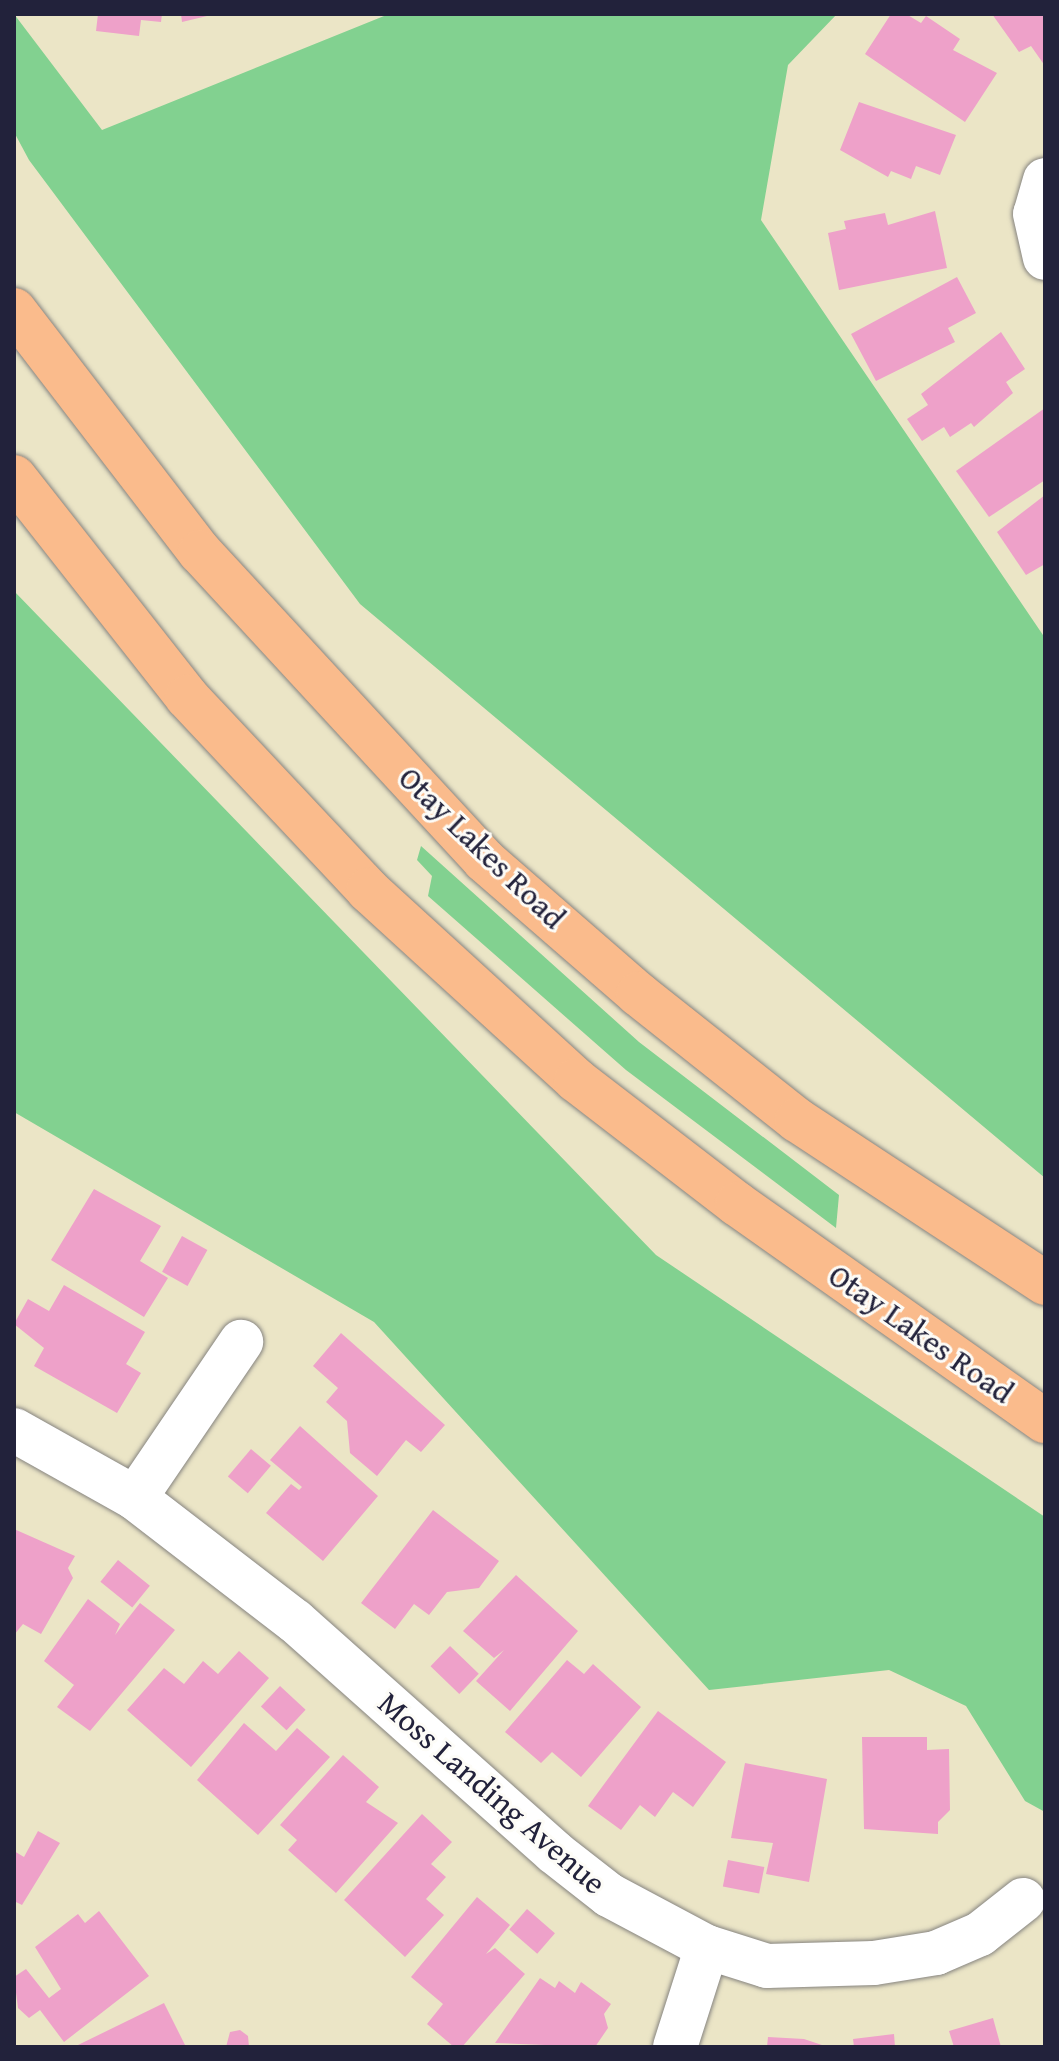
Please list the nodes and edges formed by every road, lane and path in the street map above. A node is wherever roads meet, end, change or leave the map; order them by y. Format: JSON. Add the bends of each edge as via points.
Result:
{"nodes":[{"id":1,"x":1045,"y":180,"type":"edge"},
{"id":2,"x":1045,"y":258,"type":"edge"},
{"id":3,"x":14,"y":310,"type":"edge"},
{"id":4,"x":14,"y":477,"type":"edge"},
{"id":5,"x":1045,"y":1283,"type":"edge"},
{"id":6,"x":241,"y":1342,"type":"dead end"},
{"id":7,"x":1045,"y":1421,"type":"edge"},
{"id":8,"x":14,"y":1430,"type":"edge"},
{"id":9,"x":135,"y":1498,"type":"junction"},
{"id":10,"x":1023,"y":1900,"type":"dead end"},
{"id":11,"x":707,"y":1947,"type":"junction"},
{"id":12,"x":675,"y":2047,"type":"edge"}],
"edges":[{"from":1,"to":2,"type":"street","via":[[1035,214]]},
{"from":3,"to":5,"type":"main road","name":"Otay Lakes Road","via":[[200,552],[484,860],[638,994],[797,1120]]},
{"from":4,"to":7,"type":"main road","name":"Otay Lakes Road","via":[[187,697],[379,901],[576,1080],[737,1204]]},
{"from":6,"to":9,"type":"street"},
{"from":8,"to":9,"type":"street","name":"Moss Landing Avenue"},
{"from":9,"to":11,"type":"street","name":"Moss Landing Avenue","via":[[295,1621],[554,1852],[609,1895]]},
{"from":10,"to":11,"type":"street","name":"Moss Landing Avenue","via":[[980,1934],[936,1953],[874,1963],[767,1966]]},
{"from":11,"to":12,"type":"street"}]}
